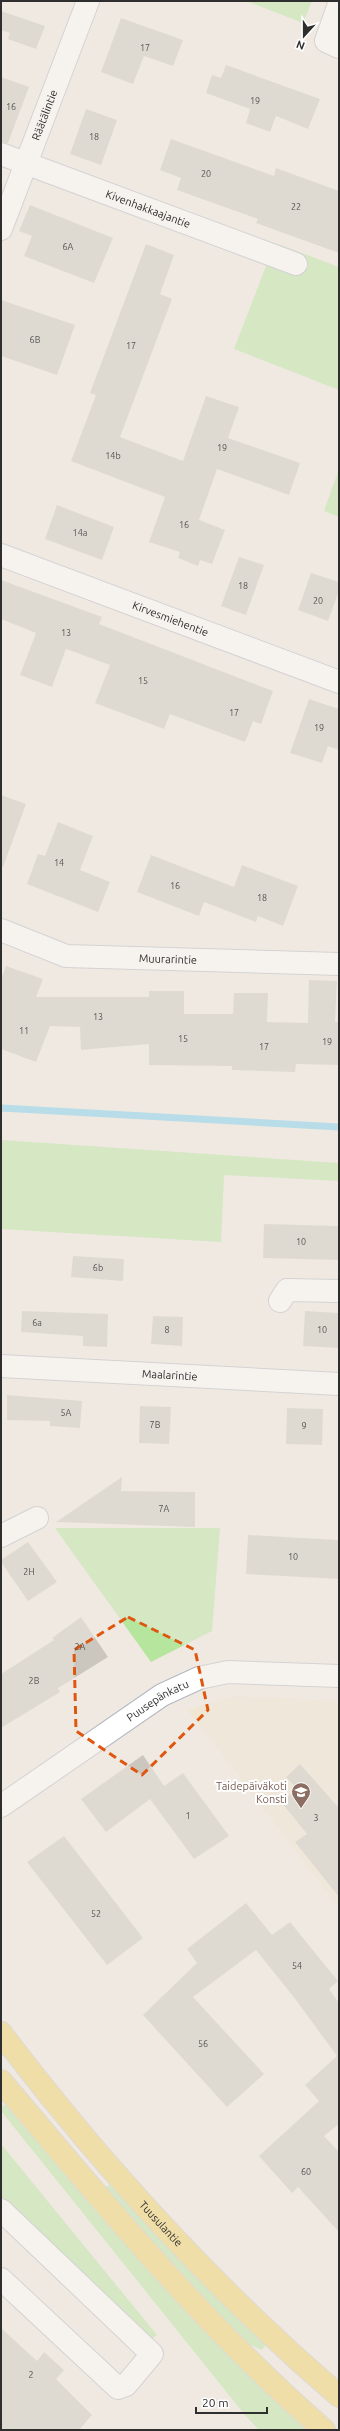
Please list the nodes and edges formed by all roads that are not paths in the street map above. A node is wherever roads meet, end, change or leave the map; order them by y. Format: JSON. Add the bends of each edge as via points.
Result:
{"nodes":[{"id":1,"x":88,"y":1,"type":"edge"},
{"id":2,"x":339,"y":4,"type":"edge"},
{"id":3,"x":332,"y":44,"type":"edge"},
{"id":4,"x":1,"y":154,"type":"edge"},
{"id":5,"x":26,"y":163,"type":"junction"},
{"id":6,"x":1,"y":230,"type":"edge"},
{"id":7,"x":296,"y":264,"type":"dead end"},
{"id":8,"x":1,"y":555,"type":"edge"},
{"id":9,"x":339,"y":682,"type":"edge"},
{"id":10,"x":1,"y":930,"type":"edge"},
{"id":11,"x":339,"y":964,"type":"edge"},
{"id":12,"x":339,"y":1291,"type":"edge"},
{"id":13,"x":280,"y":1301,"type":"dead end"},
{"id":14,"x":1,"y":1366,"type":"edge"},
{"id":15,"x":339,"y":1384,"type":"edge"},
{"id":16,"x":37,"y":1518,"type":"dead end"},
{"id":17,"x":1,"y":1536,"type":"edge"},
{"id":18,"x":339,"y":1676,"type":"edge"},
{"id":19,"x":1,"y":1806,"type":"edge"},
{"id":20,"x":1,"y":2033,"type":"edge"},
{"id":21,"x":1,"y":2081,"type":"edge"},
{"id":22,"x":1,"y":2210,"type":"edge"},
{"id":23,"x":1,"y":2279,"type":"edge"},
{"id":24,"x":339,"y":2396,"type":"edge"},
{"id":25,"x":324,"y":2430,"type":"edge"}],
"edges":[{"from":1,"to":5,"type":"street","name":"Räätälintie"},
{"from":2,"to":3,"type":"street"},
{"from":4,"to":5,"type":"street","name":"Kivenhakkaajantie"},
{"from":5,"to":6,"type":"street","name":"Räätälintie"},
{"from":5,"to":7,"type":"street","name":"Kivenhakkaajantie"},
{"from":8,"to":9,"type":"street","name":"Kirvesmiehentie"},
{"from":10,"to":11,"type":"street","name":"Muurarintie","via":[[66,956]]},
{"from":12,"to":13,"type":"street","via":[[287,1290]]},
{"from":14,"to":15,"type":"street","name":"Maalarintie"},
{"from":16,"to":17,"type":"street"},
{"from":18,"to":19,"type":"street","name":"Puusepänkatu","via":[[228,1672],[199,1678],[162,1695]]},
{"from":20,"to":24,"type":"main road","name":"Tuusulantie","via":[[125,2185],[219,2284],[290,2354]]},
{"from":21,"to":25,"type":"main road","via":[[190,2301]]},
{"from":22,"to":23,"type":"street","via":[[152,2354],[126,2385],[118,2388]]}]}
